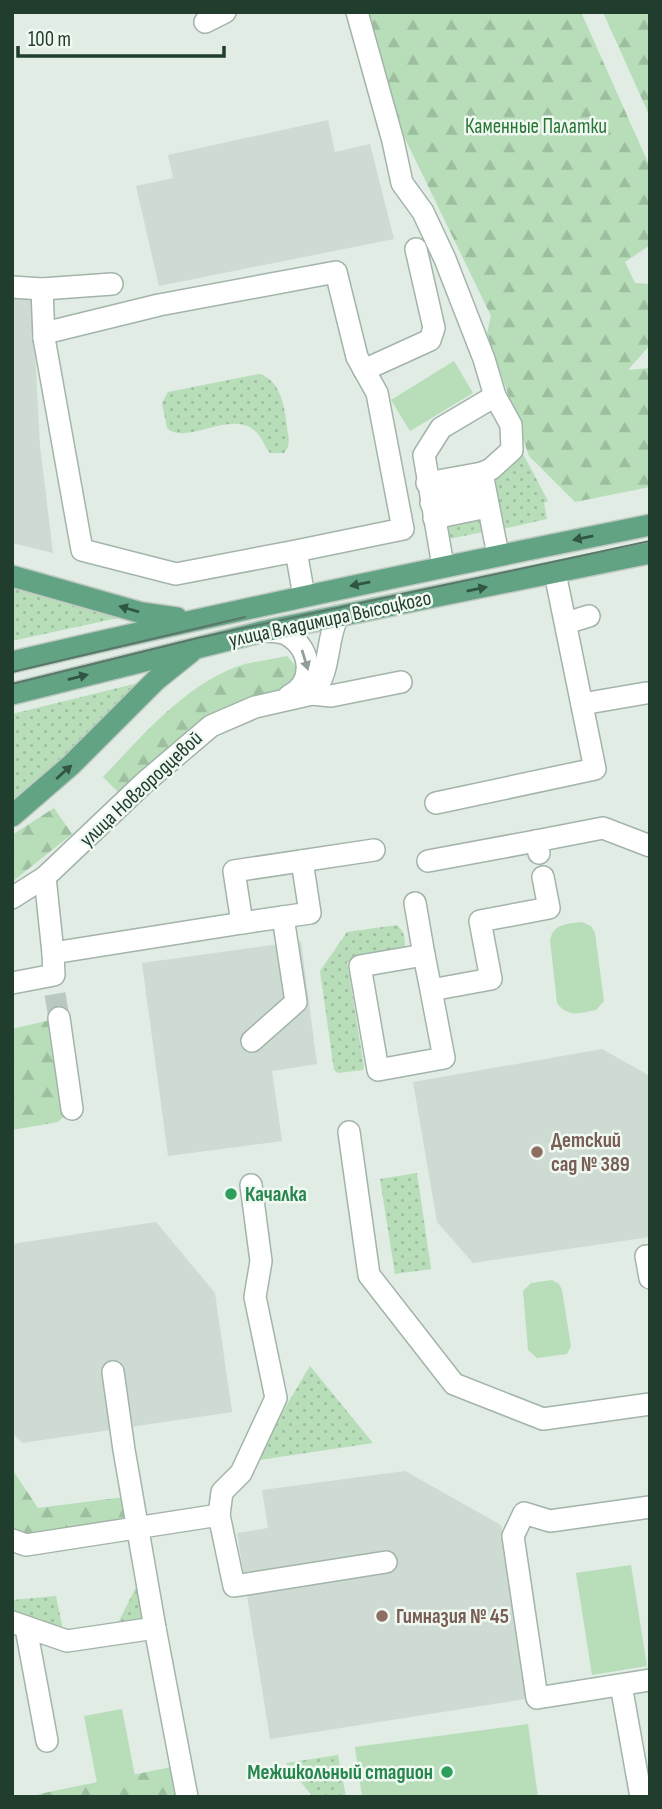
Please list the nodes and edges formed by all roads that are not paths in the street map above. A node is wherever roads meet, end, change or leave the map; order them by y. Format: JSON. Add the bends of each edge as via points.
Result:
{"nodes":[{"id":1,"x":225,"y":12,"type":"edge"},
{"id":2,"x":357,"y":12,"type":"edge"},
{"id":3,"x":205,"y":22,"type":"dead end"},
{"id":4,"x":416,"y":249,"type":"dead end"},
{"id":5,"x":111,"y":284,"type":"dead end"},
{"id":6,"x":12,"y":287,"type":"edge"},
{"id":7,"x":42,"y":289,"type":"junction"},
{"id":8,"x":44,"y":338,"type":"junction"},
{"id":9,"x":364,"y":370,"type":"junction"},
{"id":10,"x":495,"y":396,"type":"junction"},
{"id":11,"x":485,"y":491,"type":"junction"},
{"id":12,"x":431,"y":501,"type":"junction"},
{"id":13,"x":650,"y":525,"type":"edge"},
{"id":14,"x":296,"y":551,"type":"junction"},
{"id":15,"x":650,"y":553,"type":"edge"},
{"id":16,"x":498,"y":555,"type":"junction"},
{"id":17,"x":443,"y":566,"type":"junction"},
{"id":18,"x":555,"y":573,"type":"junction"},
{"id":19,"x":12,"y":576,"type":"edge"},
{"id":20,"x":304,"y":596,"type":"junction"},
{"id":21,"x":338,"y":616,"type":"junction"},
{"id":22,"x":589,"y":616,"type":"dead end"},
{"id":23,"x":196,"y":618,"type":"junction"},
{"id":24,"x":566,"y":623,"type":"junction"},
{"id":25,"x":265,"y":631,"type":"junction"},
{"id":26,"x":208,"y":644,"type":"junction"},
{"id":27,"x":12,"y":662,"type":"edge"},
{"id":28,"x":401,"y":682,"type":"dead end"},
{"id":29,"x":646,"y":693,"type":"dead end"},
{"id":30,"x":12,"y":694,"type":"edge"},
{"id":31,"x":312,"y":694,"type":"junction"},
{"id":32,"x":281,"y":700,"type":"junction"},
{"id":33,"x":582,"y":705,"type":"junction"},
{"id":34,"x":436,"y":803,"type":"dead end"},
{"id":35,"x":12,"y":816,"type":"edge"},
{"id":36,"x":650,"y":846,"type":"edge"},
{"id":37,"x":374,"y":850,"type":"dead end"},
{"id":38,"x":302,"y":861,"type":"junction"},
{"id":39,"x":428,"y":861,"type":"dead end"},
{"id":40,"x":45,"y":877,"type":"junction"},
{"id":41,"x":543,"y":877,"type":"dead end"},
{"id":42,"x":12,"y":898,"type":"edge"},
{"id":43,"x":415,"y":903,"type":"dead end"},
{"id":44,"x":283,"y":917,"type":"junction"},
{"id":45,"x":242,"y":923,"type":"junction"},
{"id":46,"x":53,"y":953,"type":"junction"},
{"id":47,"x":424,"y":955,"type":"junction"},
{"id":48,"x":12,"y":984,"type":"edge"},
{"id":49,"x":431,"y":990,"type":"junction"},
{"id":50,"x":59,"y":1018,"type":"tunnel mouth"},
{"id":51,"x":252,"y":1041,"type":"dead end"},
{"id":52,"x":72,"y":1109,"type":"dead end"},
{"id":53,"x":349,"y":1132,"type":"dead end"},
{"id":54,"x":251,"y":1185,"type":"dead end"},
{"id":55,"x":650,"y":1256,"type":"edge"},
{"id":56,"x":650,"y":1278,"type":"edge"},
{"id":57,"x":113,"y":1372,"type":"dead end"},
{"id":58,"x":650,"y":1404,"type":"edge"},
{"id":59,"x":650,"y":1507,"type":"edge"},
{"id":60,"x":219,"y":1515,"type":"junction"},
{"id":61,"x":138,"y":1528,"type":"junction"},
{"id":62,"x":12,"y":1540,"type":"edge"},
{"id":63,"x":386,"y":1562,"type":"dead end"},
{"id":64,"x":19,"y":1625,"type":"edge"},
{"id":65,"x":155,"y":1628,"type":"junction"},
{"id":66,"x":650,"y":1681,"type":"edge"},
{"id":67,"x":621,"y":1685,"type":"junction"},
{"id":68,"x":47,"y":1741,"type":"dead end"},
{"id":69,"x":187,"y":1797,"type":"edge"},
{"id":70,"x":641,"y":1797,"type":"edge"}],
"edges":[{"from":1,"to":3,"type":"street"},
{"from":2,"to":10,"type":"street","via":[[402,183],[423,212],[445,259]]},
{"from":4,"to":9,"type":"street","via":[[434,328],[430,340]]},
{"from":5,"to":7,"type":"street"},
{"from":6,"to":7,"type":"street"},
{"from":7,"to":8,"type":"street"},
{"from":8,"to":9,"type":"street","via":[[65,327],[159,305],[335,272]]},
{"from":8,"to":14,"type":"street","via":[[73,471],[82,550],[176,574]]},
{"from":9,"to":14,"type":"street","via":[[377,393],[402,529]]},
{"from":10,"to":11,"type":"street","via":[[511,425],[512,450],[491,469]]},
{"from":10,"to":12,"type":"street","via":[[441,428],[424,455]]},
{"from":11,"to":12,"type":"street"},
{"from":11,"to":12,"type":"street"},
{"from":11,"to":16,"type":"street"},
{"from":12,"to":17,"type":"street"},
{"from":13,"to":16,"type":"main road","name":"улица Владимира Высоцкого","one_way":true},
{"from":14,"to":20,"type":"street"},
{"from":15,"to":18,"type":"main road","name":"улица Владимира Высоцкого"},
{"from":16,"to":17,"type":"main road","name":"улица Владимира Высоцкого"},
{"from":17,"to":20,"type":"main road","name":"улица Владимира Высоцкого","one_way":true},
{"from":21,"to":18,"type":"main road","name":"улица Владимира Высоцкого","one_way":true},
{"from":18,"to":24,"type":"street"},
{"from":23,"to":19,"type":"main road","one_way":true,"via":[[149,615]]},
{"from":20,"to":23,"type":"main road","name":"улица Владимира Высоцкого"},
{"from":21,"to":25,"type":"main road","name":"улица Владимира Высоцкого"},
{"from":21,"to":31,"type":"street","via":[[325,675]]},
{"from":22,"to":24,"type":"street"},
{"from":23,"to":27,"type":"main road","name":"улица Владимира Высоцкого"},
{"from":24,"to":33,"type":"street"},
{"from":25,"to":26,"type":"main road","name":"улица Владимира Высоцкого"},
{"from":25,"to":32,"type":"street","name":"улица Новгородцевой","one_way":true,"via":[[286,634],[307,662],[307,677],[300,690]]},
{"from":30,"to":26,"type":"main road","name":"улица Владимира Высоцкого","one_way":true},
{"from":35,"to":26,"type":"main road","one_way":true,"via":[[156,680]]},
{"from":28,"to":31,"type":"street","name":"улица Новгородцевой","via":[[360,696]]},
{"from":29,"to":33,"type":"street"},
{"from":31,"to":32,"type":"street","name":"улица Новгородцевой"},
{"from":32,"to":40,"type":"street","name":"улица Новгородцевой","via":[[211,726]]},
{"from":33,"to":34,"type":"street","via":[[595,769]]},
{"from":36,"to":39,"type":"street","via":[[603,828],[538,847]]},
{"from":37,"to":38,"type":"street"},
{"from":38,"to":44,"type":"street","via":[[310,913]]},
{"from":38,"to":45,"type":"street","via":[[234,871]]},
{"from":40,"to":42,"type":"street","name":"улица Новгородцевой"},
{"from":40,"to":46,"type":"street"},
{"from":41,"to":49,"type":"street","via":[[549,908],[480,921],[491,979]]},
{"from":43,"to":47,"type":"street"},
{"from":44,"to":45,"type":"street"},
{"from":44,"to":51,"type":"street","via":[[296,1002]]},
{"from":45,"to":46,"type":"street"},
{"from":46,"to":48,"type":"street","via":[[54,984]]},
{"from":47,"to":49,"type":"street"},
{"from":47,"to":49,"type":"street","via":[[360,965],[378,1070],[444,1058]]},
{"from":50,"to":52,"type":"street"},
{"from":53,"to":58,"type":"street","via":[[369,1275],[454,1384],[543,1419]]},
{"from":54,"to":60,"type":"street","via":[[261,1261],[255,1297],[276,1398],[241,1473],[222,1492]]},
{"from":55,"to":56,"type":"street","via":[[646,1256]]},
{"from":57,"to":61,"type":"street"},
{"from":59,"to":67,"type":"street","via":[[550,1521],[524,1513],[513,1536],[537,1698]]},
{"from":60,"to":61,"type":"street"},
{"from":60,"to":63,"type":"street","via":[[234,1586]]},
{"from":61,"to":62,"type":"street","via":[[26,1545]]},
{"from":61,"to":65,"type":"street"},
{"from":64,"to":65,"type":"street","via":[[67,1641]]},
{"from":64,"to":68,"type":"street"},
{"from":65,"to":69,"type":"street"},
{"from":66,"to":67,"type":"street"},
{"from":67,"to":70,"type":"street"}]}
